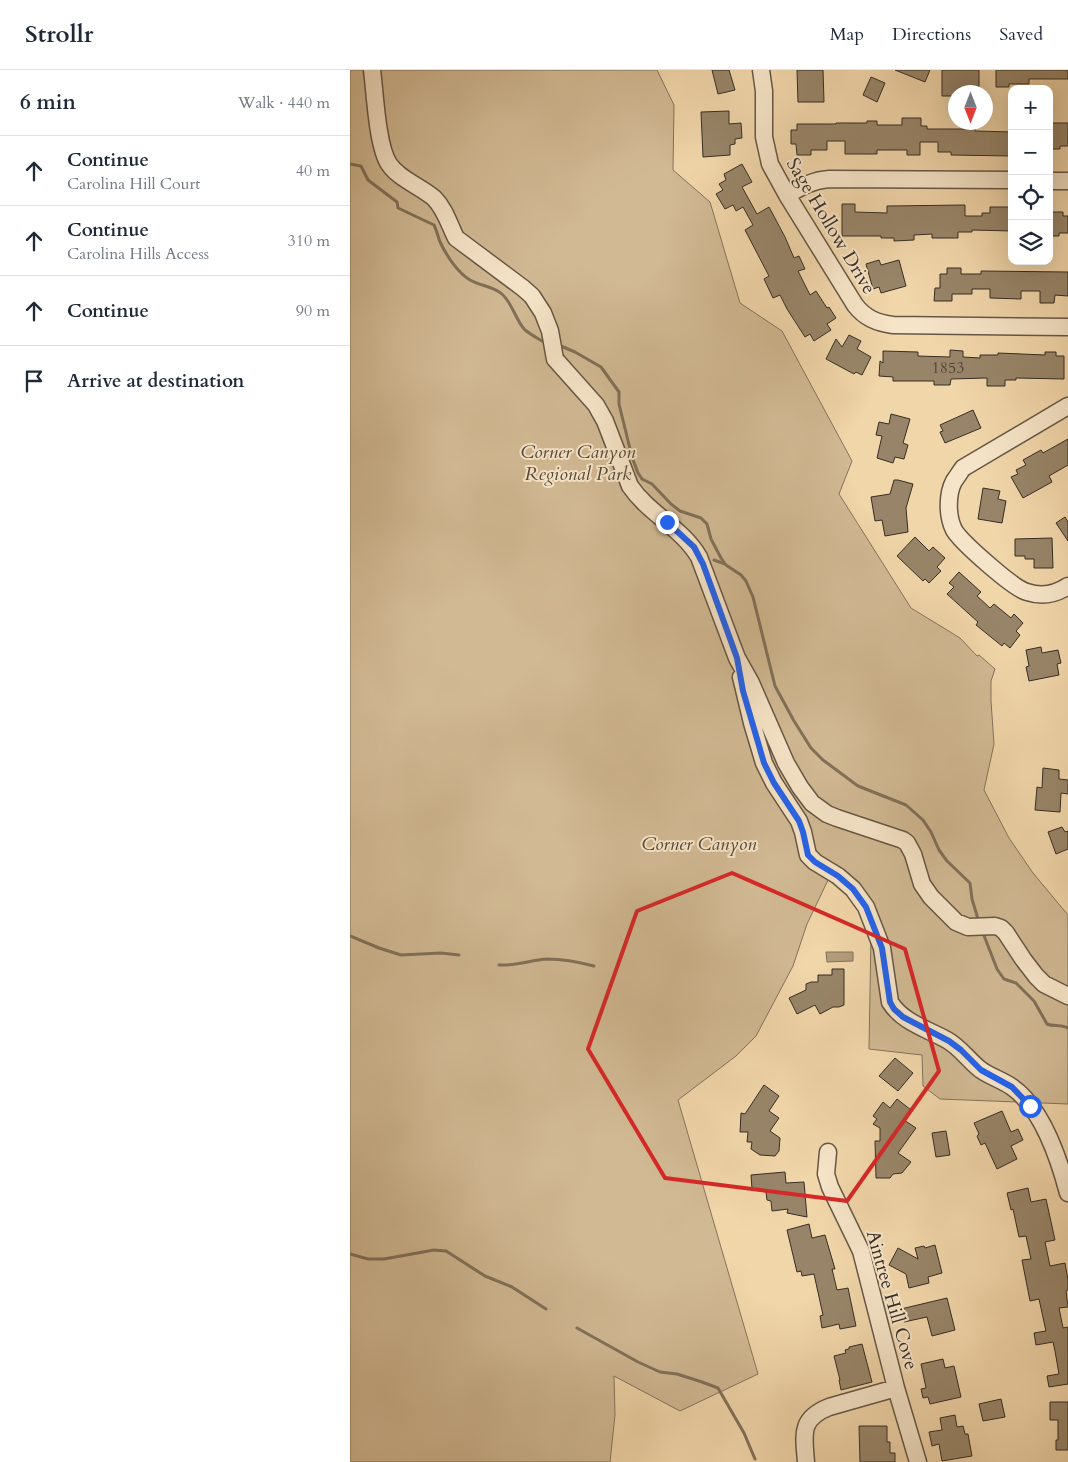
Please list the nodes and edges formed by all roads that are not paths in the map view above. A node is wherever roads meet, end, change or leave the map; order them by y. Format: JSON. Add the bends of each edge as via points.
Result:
{"nodes":[{"id":1,"x":372,"y":70,"type":"edge"},
{"id":2,"x":761,"y":70,"type":"edge"},
{"id":3,"x":1008,"y":180,"type":"edge"},
{"id":4,"x":1053,"y":181,"type":"edge"},
{"id":5,"x":1068,"y":181,"type":"edge"},
{"id":6,"x":787,"y":195,"type":"junction"},
{"id":7,"x":1068,"y":327,"type":"edge"},
{"id":8,"x":1068,"y":406,"type":"edge"},
{"id":9,"x":1068,"y":586,"type":"edge"},
{"id":10,"x":737,"y":658,"type":"junction"},
{"id":11,"x":1068,"y":996,"type":"edge"},
{"id":12,"x":828,"y":1152,"type":"dead end"},
{"id":13,"x":1068,"y":1194,"type":"edge"},
{"id":14,"x":896,"y":1388,"type":"junction"},
{"id":15,"x":806,"y":1462,"type":"edge"},
{"id":16,"x":918,"y":1462,"type":"edge"}],
"edges":[{"from":1,"to":10,"type":"street","via":[[382,150],[392,169],[440,204],[456,238],[523,288],[538,304],[550,331],[555,358],[601,412],[635,493],[686,538],[700,557]]},
{"from":2,"to":6,"type":"street","name":"Sage Hollow Drive","via":[[765,147],[773,171]]},
{"from":3,"to":6,"type":"street","via":[[821,179]]},
{"from":4,"to":5,"type":"street"},
{"from":6,"to":7,"type":"street","name":"Sage Hollow Drive","via":[[855,305],[878,322],[893,325]]},
{"from":8,"to":9,"type":"street","via":[[963,468],[954,482],[949,500],[954,530],[1009,582],[1027,592],[1048,595]]},
{"from":10,"to":11,"type":"street","via":[[786,762],[812,803],[836,818],[907,843],[922,884],[956,922],[968,927],[1001,928],[1036,976],[1044,984]]},
{"from":10,"to":13,"type":"street","via":[[743,691],[766,768],[799,821],[810,858],[853,889],[866,907],[882,948],[890,1002],[894,1009],[957,1047],[981,1070],[1012,1087],[1030,1106],[1053,1144]]},
{"from":12,"to":14,"type":"street","name":"Aintree Hill Cove","via":[[826,1174],[861,1251]]},
{"from":14,"to":15,"type":"street","via":[[829,1407],[811,1416],[804,1436]]},
{"from":14,"to":16,"type":"street","name":"Aintree Hill Cove"}]}
